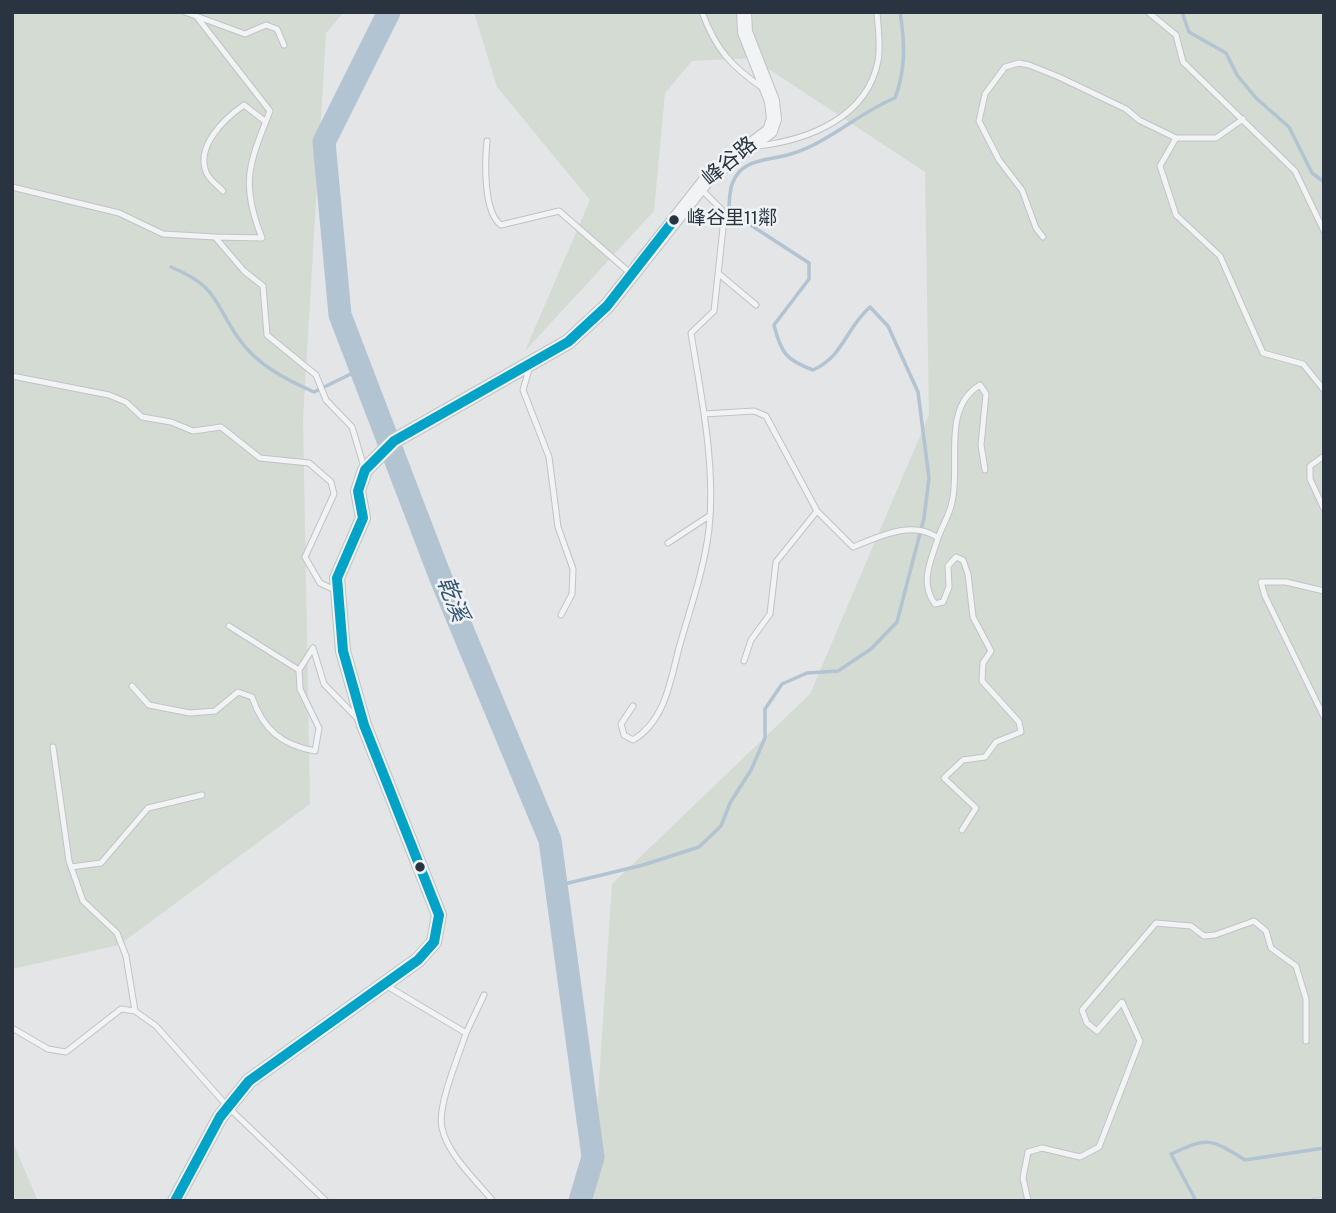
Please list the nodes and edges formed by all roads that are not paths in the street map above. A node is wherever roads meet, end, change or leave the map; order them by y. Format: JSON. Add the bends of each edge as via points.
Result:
{"nodes":[{"id":1,"x":186,"y":12,"type":"edge"},
{"id":2,"x":702,"y":12,"type":"edge"},
{"id":3,"x":744,"y":12,"type":"edge"},
{"id":4,"x":877,"y":12,"type":"edge"},
{"id":5,"x":1148,"y":12,"type":"edge"},
{"id":6,"x":195,"y":15,"type":"edge"},
{"id":7,"x":284,"y":45,"type":"dead end"},
{"id":8,"x":768,"y":93,"type":"junction"},
{"id":9,"x":1243,"y":119,"type":"junction"},
{"id":10,"x":266,"y":122,"type":"junction"},
{"id":11,"x":1176,"y":138,"type":"junction"},
{"id":12,"x":486,"y":141,"type":"dead end"},
{"id":13,"x":747,"y":147,"type":"junction"},
{"id":14,"x":12,"y":187,"type":"edge"},
{"id":15,"x":700,"y":188,"type":"junction"},
{"id":16,"x":223,"y":191,"type":"dead end"},
{"id":17,"x":1324,"y":231,"type":"edge"},
{"id":18,"x":215,"y":237,"type":"junction"},
{"id":19,"x":1043,"y":237,"type":"dead end"},
{"id":20,"x":719,"y":274,"type":"junction"},
{"id":21,"x":632,"y":275,"type":"junction"},
{"id":22,"x":756,"y":305,"type":"dead end"},
{"id":23,"x":531,"y":363,"type":"junction"},
{"id":24,"x":12,"y":376,"type":"edge"},
{"id":25,"x":1324,"y":390,"type":"edge"},
{"id":26,"x":704,"y":414,"type":"junction"},
{"id":27,"x":1324,"y":456,"type":"edge"},
{"id":28,"x":365,"y":469,"type":"junction"},
{"id":29,"x":985,"y":470,"type":"dead end"},
{"id":30,"x":1324,"y":509,"type":"edge"},
{"id":31,"x":817,"y":510,"type":"junction"},
{"id":32,"x":709,"y":516,"type":"junction"},
{"id":33,"x":938,"y":538,"type":"junction"},
{"id":34,"x":668,"y":543,"type":"dead end"},
{"id":35,"x":338,"y":591,"type":"junction"},
{"id":36,"x":1324,"y":591,"type":"edge"},
{"id":37,"x":561,"y":615,"type":"dead end"},
{"id":38,"x":229,"y":626,"type":"dead end"},
{"id":39,"x":744,"y":661,"type":"dead end"},
{"id":40,"x":299,"y":670,"type":"junction"},
{"id":41,"x":132,"y":685,"type":"dead end"},
{"id":42,"x":633,"y":706,"type":"dead end"},
{"id":43,"x":1324,"y":717,"type":"edge"},
{"id":44,"x":363,"y":725,"type":"junction"},
{"id":45,"x":53,"y":747,"type":"dead end"},
{"id":46,"x":202,"y":795,"type":"dead end"},
{"id":47,"x":962,"y":830,"type":"dead end"},
{"id":48,"x":71,"y":867,"type":"junction"},
{"id":49,"x":384,"y":985,"type":"junction"},
{"id":50,"x":484,"y":995,"type":"dead end"},
{"id":51,"x":135,"y":1011,"type":"junction"},
{"id":52,"x":12,"y":1028,"type":"edge"},
{"id":53,"x":466,"y":1033,"type":"junction"},
{"id":54,"x":1306,"y":1041,"type":"dead end"},
{"id":55,"x":228,"y":1107,"type":"junction"},
{"id":56,"x":492,"y":1200,"type":"edge"},
{"id":57,"x":175,"y":1201,"type":"edge"},
{"id":58,"x":327,"y":1201,"type":"edge"},
{"id":59,"x":1028,"y":1201,"type":"edge"},
{"id":60,"x":1315,"y":1201,"type":"edge"},
{"id":61,"x":1324,"y":1201,"type":"edge"}],
"edges":[{"from":1,"to":6,"type":"lane"},
{"from":2,"to":8,"type":"lane","via":[[715,47]]},
{"from":3,"to":8,"type":"street","name":"峰谷路","via":[[745,32]]},
{"from":4,"to":13,"type":"lane","via":[[878,61],[866,91],[840,120],[783,143]]},
{"from":5,"to":9,"type":"lane","via":[[1176,35],[1182,62]]},
{"from":6,"to":7,"type":"lane","via":[[245,34],[266,25],[277,29]]},
{"from":6,"to":10,"type":"lane","via":[[270,111]]},
{"from":8,"to":13,"type":"street","name":"峰谷路","via":[[774,119],[769,131]]},
{"from":9,"to":11,"type":"lane","via":[[1216,138]]},
{"from":9,"to":17,"type":"lane","via":[[1296,171]]},
{"from":10,"to":16,"type":"lane","via":[[244,105],[228,116],[210,140],[207,174]]},
{"from":10,"to":18,"type":"lane","via":[[247,190],[262,238]]},
{"from":11,"to":19,"type":"lane","via":[[1059,77],[1029,65],[1005,67],[985,94],[979,121],[999,160],[1022,190]]},
{"from":11,"to":25,"type":"lane","via":[[1160,166],[1176,215],[1220,256],[1263,353],[1303,364]]},
{"from":12,"to":21,"type":"lane","via":[[491,213],[496,221],[501,225],[559,211]]},
{"from":13,"to":15,"type":"street","name":"峰谷路"},
{"from":14,"to":18,"type":"lane","via":[[119,213],[163,233]]},
{"from":15,"to":20,"type":"lane","via":[[722,210]]},
{"from":15,"to":21,"type":"street","name":"峰谷路"},
{"from":18,"to":28,"type":"lane","via":[[263,286],[267,335],[316,375],[332,409],[352,427]]},
{"from":20,"to":22,"type":"lane"},
{"from":20,"to":26,"type":"lane","via":[[714,312],[691,333]]},
{"from":21,"to":23,"type":"street","name":"峰谷路","via":[[568,342]]},
{"from":23,"to":28,"type":"street","name":"峰谷路","via":[[394,441]]},
{"from":23,"to":37,"type":"lane","via":[[523,390],[549,457],[558,527],[573,569],[572,594]]},
{"from":24,"to":35,"type":"lane","via":[[109,395],[126,402],[142,417],[193,431],[221,427],[260,458],[309,463],[331,482],[334,494],[305,557],[320,583]]},
{"from":26,"to":31,"type":"lane","via":[[754,411],[765,416]]},
{"from":26,"to":32,"type":"lane"},
{"from":27,"to":30,"type":"lane","via":[[1310,467],[1310,479]]},
{"from":28,"to":35,"type":"street","via":[[358,491],[363,518],[337,578]]},
{"from":29,"to":33,"type":"lane","via":[[981,445],[986,394],[980,385],[969,391],[959,413],[953,440],[952,503]]},
{"from":31,"to":33,"type":"lane","via":[[853,547],[897,530],[928,531]]},
{"from":31,"to":39,"type":"lane","via":[[776,562],[770,614],[751,640]]},
{"from":32,"to":34,"type":"lane"},
{"from":32,"to":42,"type":"lane","via":[[697,594],[667,693],[655,721],[633,740],[624,735],[621,724]]},
{"from":33,"to":47,"type":"lane","via":[[926,592],[935,604],[943,602],[949,587],[948,566],[956,557],[963,560],[974,617],[991,651],[983,663],[982,681],[1019,722],[1021,732],[996,742],[985,757],[963,760],[944,779],[976,808]]},
{"from":35,"to":44,"type":"street","via":[[343,651]]},
{"from":36,"to":43,"type":"lane","via":[[1286,582],[1261,582]]},
{"from":38,"to":40,"type":"lane"},
{"from":40,"to":41,"type":"lane","via":[[300,689],[319,728],[315,751],[290,746],[274,735],[258,715],[252,697],[238,692],[215,710],[171,711],[149,705]]},
{"from":40,"to":44,"type":"lane","via":[[313,648],[324,684]]},
{"from":44,"to":49,"type":"street","via":[[439,915],[434,942]]},
{"from":45,"to":48,"type":"lane"},
{"from":46,"to":48,"type":"lane","via":[[148,808],[101,863]]},
{"from":48,"to":51,"type":"lane","via":[[83,901],[117,933],[126,956]]},
{"from":49,"to":53,"type":"lane"},
{"from":49,"to":55,"type":"street","via":[[257,1074]]},
{"from":50,"to":53,"type":"lane"},
{"from":51,"to":52,"type":"lane","via":[[121,1009],[66,1052],[48,1049]]},
{"from":51,"to":55,"type":"lane","via":[[156,1026]]},
{"from":53,"to":56,"type":"lane","via":[[441,1127],[452,1150]]},
{"from":54,"to":59,"type":"lane","via":[[1306,999],[1296,966],[1271,948],[1266,931],[1254,920],[1204,936],[1191,926],[1156,923],[1082,1010],[1097,1031],[1122,1002],[1140,1041],[1099,1147],[1080,1157],[1042,1148],[1028,1152],[1023,1178]]},
{"from":55,"to":57,"type":"street"},
{"from":55,"to":58,"type":"lane"},
{"from":60,"to":61,"type":"lane"}]}
